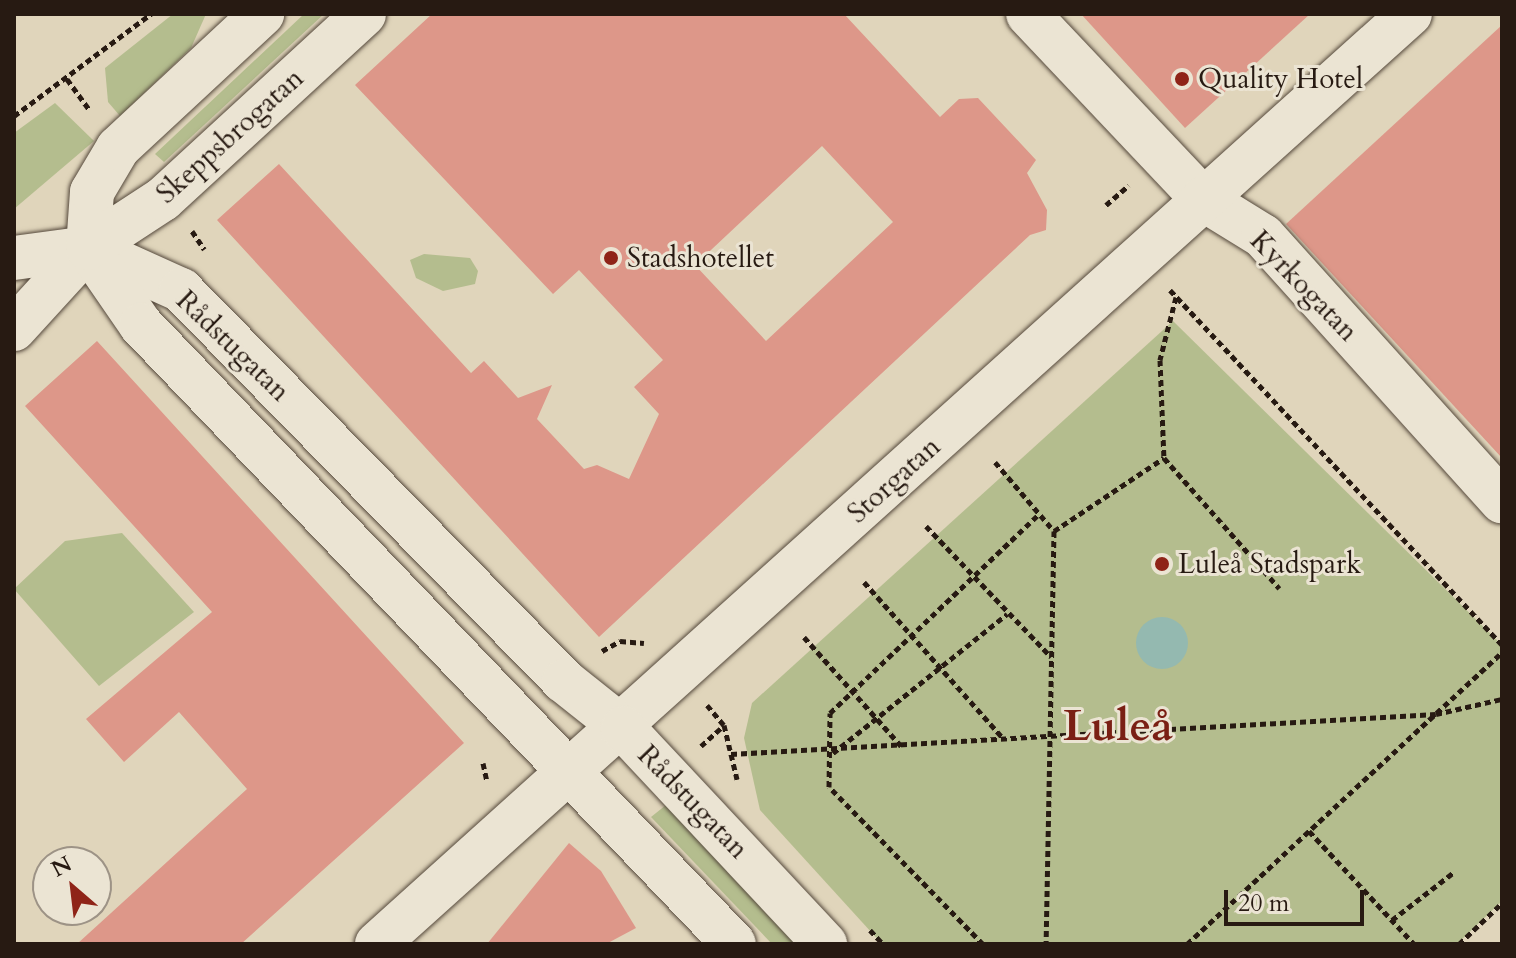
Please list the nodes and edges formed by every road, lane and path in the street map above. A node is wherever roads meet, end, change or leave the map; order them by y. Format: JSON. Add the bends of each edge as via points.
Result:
{"nodes":[{"id":1,"x":151,"y":14,"type":"edge"},
{"id":2,"x":262,"y":14,"type":"edge"},
{"id":3,"x":364,"y":14,"type":"edge"},
{"id":4,"x":1028,"y":14,"type":"edge"},
{"id":5,"x":1410,"y":14,"type":"edge"},
{"id":6,"x":14,"y":116,"type":"edge"},
{"id":7,"x":1203,"y":199,"type":"junction"},
{"id":8,"x":88,"y":248,"type":"junction"},
{"id":9,"x":1140,"y":257,"type":"junction"},
{"id":10,"x":14,"y":258,"type":"edge"},
{"id":11,"x":1176,"y":296,"type":"junction"},
{"id":12,"x":14,"y":329,"type":"edge"},
{"id":13,"x":1164,"y":458,"type":"junction"},
{"id":14,"x":995,"y":462,"type":"dead end"},
{"id":15,"x":1502,"y":501,"type":"edge"},
{"id":16,"x":1039,"y":514,"type":"junction"},
{"id":17,"x":926,"y":526,"type":"dead end"},
{"id":18,"x":1054,"y":531,"type":"junction"},
{"id":19,"x":972,"y":577,"type":"junction"},
{"id":20,"x":864,"y":582,"type":"dead end"},
{"id":21,"x":1279,"y":588,"type":"dead end"},
{"id":22,"x":1007,"y":614,"type":"junction"},
{"id":23,"x":911,"y":634,"type":"junction"},
{"id":24,"x":804,"y":637,"type":"dead end"},
{"id":25,"x":1502,"y":645,"type":"edge"},
{"id":26,"x":1502,"y":652,"type":"edge"},
{"id":27,"x":1051,"y":658,"type":"junction"},
{"id":28,"x":945,"y":669,"type":"junction"},
{"id":29,"x":850,"y":688,"type":"junction"},
{"id":30,"x":1502,"y":699,"type":"edge"},
{"id":31,"x":1436,"y":714,"type":"junction"},
{"id":32,"x":878,"y":721,"type":"junction"},
{"id":33,"x":623,"y":728,"type":"junction"},
{"id":34,"x":1050,"y":736,"type":"junction"},
{"id":35,"x":1004,"y":739,"type":"junction"},
{"id":36,"x":901,"y":746,"type":"junction"},
{"id":37,"x":731,"y":754,"type":"dead end"},
{"id":38,"x":833,"y":754,"type":"junction"},
{"id":39,"x":573,"y":773,"type":"junction"},
{"id":40,"x":1309,"y":831,"type":"junction"},
{"id":41,"x":1454,"y":872,"type":"dead end"},
{"id":42,"x":1502,"y":903,"type":"edge"},
{"id":43,"x":1392,"y":920,"type":"junction"},
{"id":44,"x":377,"y":944,"type":"edge"},
{"id":45,"x":734,"y":944,"type":"edge"},
{"id":46,"x":825,"y":944,"type":"edge"},
{"id":47,"x":983,"y":944,"type":"edge"},
{"id":48,"x":1046,"y":944,"type":"edge"},
{"id":49,"x":1187,"y":944,"type":"edge"},
{"id":50,"x":1414,"y":944,"type":"edge"},
{"id":51,"x":1459,"y":944,"type":"edge"}],
"edges":[{"from":1,"to":6,"type":"path"},
{"from":2,"to":8,"type":"main road","via":[[118,148],[92,192]]},
{"from":3,"to":8,"type":"main road","name":"Skeppsbrogatan","via":[[163,199]]},
{"from":4,"to":7,"type":"main road","name":"Kyrkogatan"},
{"from":5,"to":7,"type":"main road","name":"Storgatan"},
{"from":7,"to":9,"type":"main road","name":"Storgatan"},
{"from":7,"to":15,"type":"main road","name":"Kyrkogatan","via":[[1263,236]]},
{"from":8,"to":10,"type":"main road"},
{"from":8,"to":12,"type":"main road","name":"Skeppsbrogatan"},
{"from":8,"to":33,"type":"main road","name":"Rådstugatan","via":[[181,290],[564,681]]},
{"from":8,"to":39,"type":"main road","name":"Rådstugatan","via":[[141,325]]},
{"from":9,"to":11,"type":"path"},
{"from":9,"to":33,"type":"main road","name":"Storgatan"},
{"from":11,"to":13,"type":"path","via":[[1160,360]]},
{"from":11,"to":25,"type":"path"},
{"from":13,"to":18,"type":"path"},
{"from":13,"to":21,"type":"path"},
{"from":14,"to":16,"type":"path"},
{"from":16,"to":18,"type":"path"},
{"from":16,"to":19,"type":"path"},
{"from":17,"to":19,"type":"path"},
{"from":18,"to":27,"type":"path"},
{"from":19,"to":22,"type":"path"},
{"from":19,"to":23,"type":"path"},
{"from":20,"to":23,"type":"path"},
{"from":22,"to":27,"type":"path"},
{"from":22,"to":28,"type":"path"},
{"from":23,"to":28,"type":"path"},
{"from":23,"to":29,"type":"path"},
{"from":24,"to":29,"type":"path"},
{"from":26,"to":31,"type":"path"},
{"from":27,"to":34,"type":"path"},
{"from":28,"to":32,"type":"path"},
{"from":28,"to":35,"type":"path"},
{"from":29,"to":32,"type":"path"},
{"from":29,"to":38,"type":"path","via":[[830,713]]},
{"from":30,"to":31,"type":"path"},
{"from":31,"to":34,"type":"path"},
{"from":31,"to":40,"type":"path"},
{"from":32,"to":36,"type":"path"},
{"from":32,"to":38,"type":"path"},
{"from":33,"to":39,"type":"main road","name":"Storgatan"},
{"from":33,"to":46,"type":"main road","name":"Rådstugatan"},
{"from":34,"to":35,"type":"path"},
{"from":34,"to":48,"type":"path"},
{"from":35,"to":36,"type":"path"},
{"from":36,"to":38,"type":"path"},
{"from":37,"to":38,"type":"path"},
{"from":38,"to":47,"type":"path","via":[[829,787]]},
{"from":39,"to":44,"type":"main road","name":"Storgatan"},
{"from":39,"to":45,"type":"main road","name":"Rådstugatan"},
{"from":40,"to":43,"type":"path"},
{"from":40,"to":49,"type":"path"},
{"from":41,"to":43,"type":"path"},
{"from":42,"to":51,"type":"path"},
{"from":43,"to":50,"type":"path"}]}
